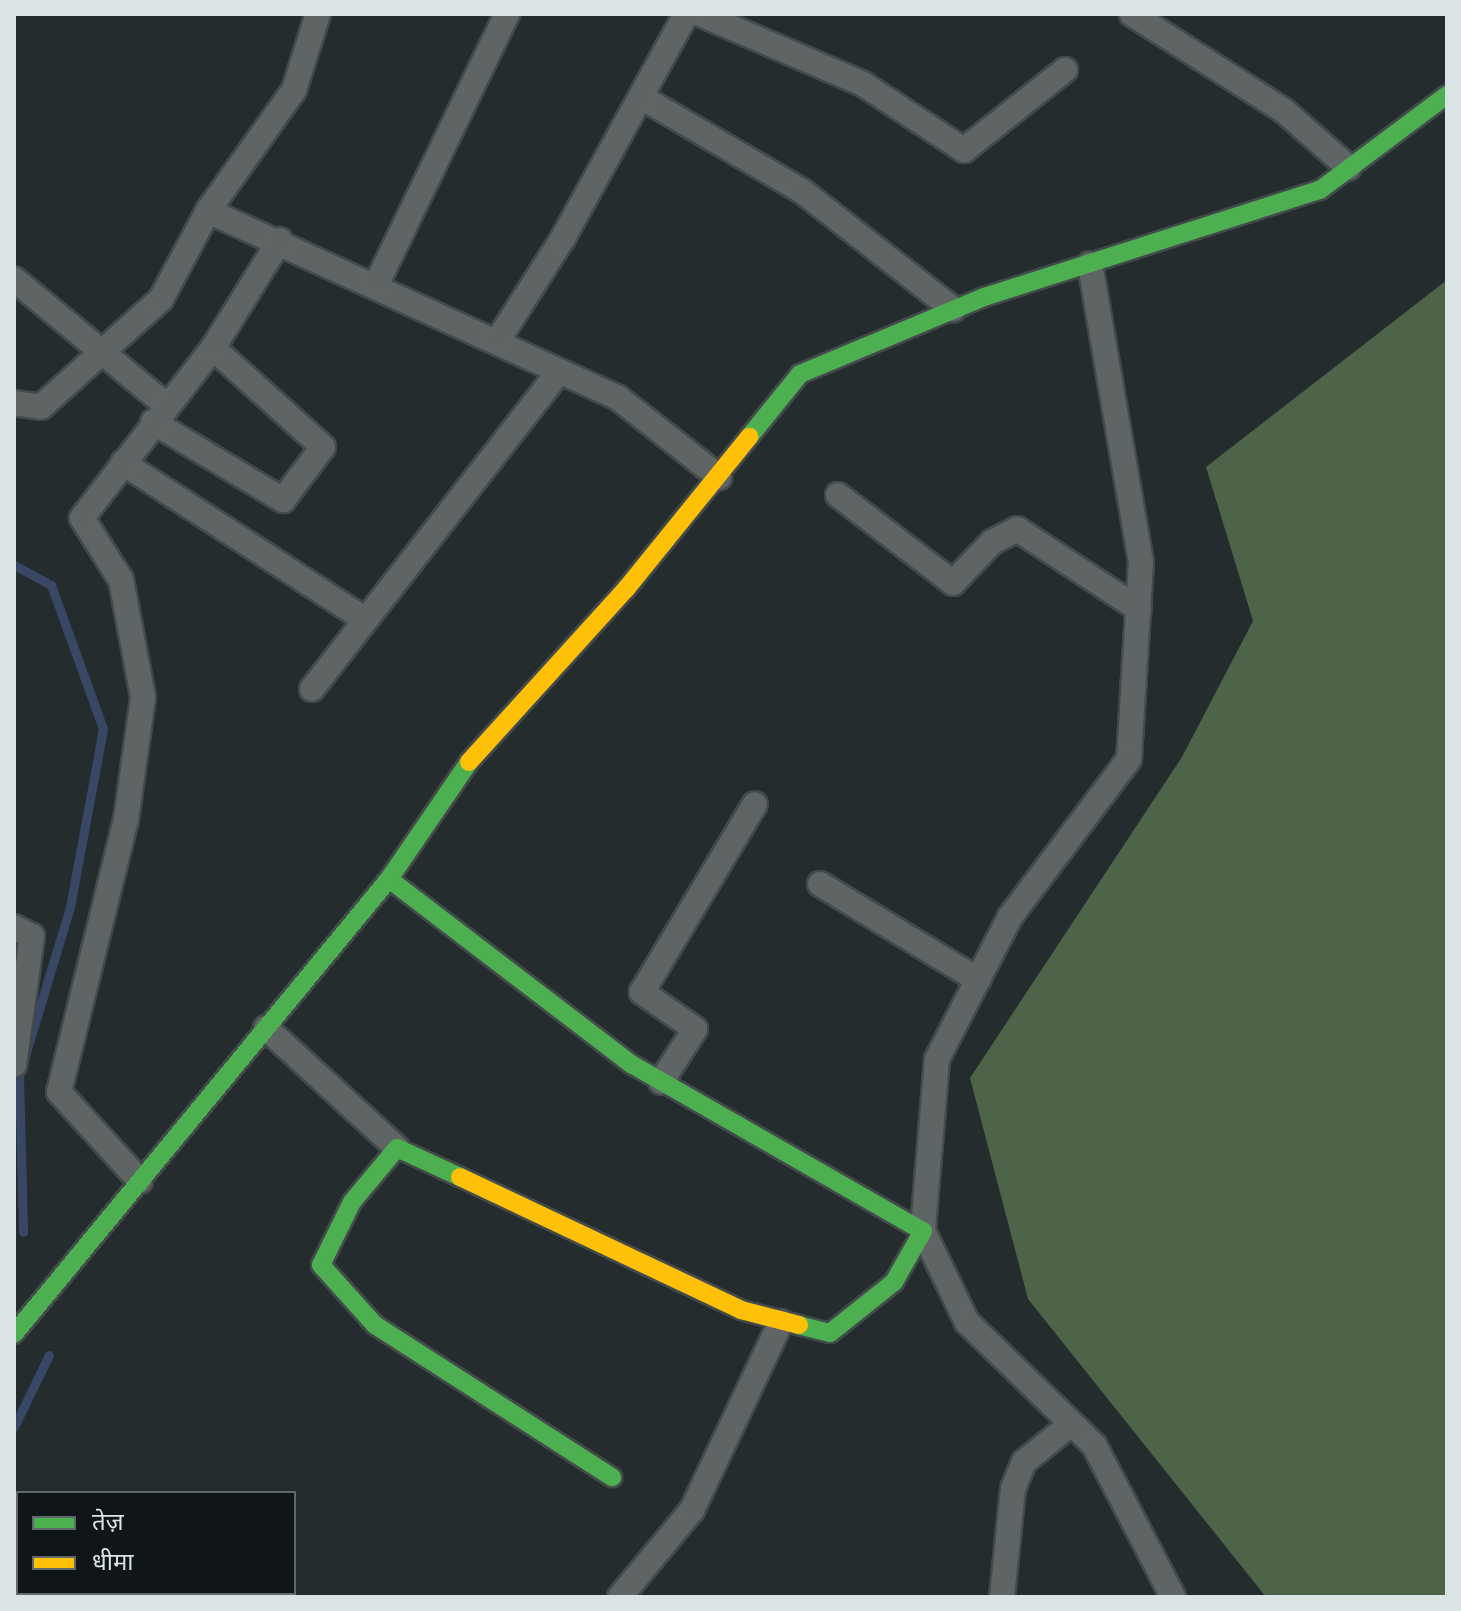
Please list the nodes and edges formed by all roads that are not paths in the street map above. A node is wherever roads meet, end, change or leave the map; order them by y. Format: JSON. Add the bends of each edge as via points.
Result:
{"nodes":[{"id":1,"x":318,"y":14,"type":"edge"},
{"id":2,"x":507,"y":14,"type":"edge"},
{"id":3,"x":686,"y":14,"type":"edge"},
{"id":4,"x":700,"y":14,"type":"edge"},
{"id":5,"x":1132,"y":14,"type":"edge"},
{"id":6,"x":1065,"y":70,"type":"dead end"},
{"id":7,"x":1447,"y":95,"type":"edge"},
{"id":8,"x":641,"y":97,"type":"junction"},
{"id":9,"x":1349,"y":168,"type":"junction"},
{"id":10,"x":208,"y":211,"type":"junction"},
{"id":11,"x":280,"y":240,"type":"junction"},
{"id":12,"x":1090,"y":264,"type":"junction"},
{"id":13,"x":14,"y":279,"type":"edge"},
{"id":14,"x":377,"y":283,"type":"junction"},
{"id":15,"x":953,"y":309,"type":"junction"},
{"id":16,"x":498,"y":340,"type":"junction"},
{"id":17,"x":213,"y":348,"type":"junction"},
{"id":18,"x":102,"y":352,"type":"junction"},
{"id":19,"x":559,"y":372,"type":"junction"},
{"id":20,"x":14,"y":403,"type":"edge"},
{"id":21,"x":160,"y":413,"type":"junction"},
{"id":22,"x":123,"y":463,"type":"junction"},
{"id":23,"x":719,"y":477,"type":"junction"},
{"id":24,"x":838,"y":495,"type":"dead end"},
{"id":25,"x":1139,"y":609,"type":"junction"},
{"id":26,"x":364,"y":619,"type":"junction"},
{"id":27,"x":312,"y":689,"type":"dead end"},
{"id":28,"x":755,"y":804,"type":"dead end"},
{"id":29,"x":389,"y":879,"type":"junction"},
{"id":30,"x":820,"y":884,"type":"dead end"},
{"id":31,"x":14,"y":927,"type":"edge"},
{"id":32,"x":978,"y":980,"type":"junction"},
{"id":33,"x":266,"y":1028,"type":"junction"},
{"id":34,"x":14,"y":1065,"type":"edge"},
{"id":35,"x":661,"y":1082,"type":"junction"},
{"id":36,"x":397,"y":1148,"type":"junction"},
{"id":37,"x":140,"y":1181,"type":"junction"},
{"id":38,"x":923,"y":1231,"type":"junction"},
{"id":39,"x":781,"y":1322,"type":"junction"},
{"id":40,"x":14,"y":1334,"type":"edge"},
{"id":41,"x":1071,"y":1424,"type":"junction"},
{"id":42,"x":612,"y":1477,"type":"dead end"},
{"id":43,"x":620,"y":1597,"type":"edge"},
{"id":44,"x":1002,"y":1597,"type":"edge"},
{"id":45,"x":1173,"y":1597,"type":"edge"}],
"edges":[{"from":1,"to":10,"type":"street","via":[[294,90]]},
{"from":2,"to":14,"type":"street"},
{"from":3,"to":8,"type":"street"},
{"from":4,"to":6,"type":"street","via":[[863,84],[964,150]]},
{"from":5,"to":9,"type":"street","via":[[1284,111]]},
{"from":7,"to":9,"type":"street"},
{"from":8,"to":15,"type":"street","via":[[802,191]]},
{"from":8,"to":16,"type":"street"},
{"from":9,"to":12,"type":"street","via":[[1320,190]]},
{"from":10,"to":11,"type":"street"},
{"from":10,"to":18,"type":"street","via":[[161,299]]},
{"from":11,"to":14,"type":"street"},
{"from":11,"to":17,"type":"street"},
{"from":12,"to":15,"type":"street"},
{"from":12,"to":25,"type":"street","via":[[1141,562]]},
{"from":13,"to":18,"type":"street"},
{"from":14,"to":16,"type":"street"},
{"from":15,"to":23,"type":"street","via":[[800,374]]},
{"from":16,"to":19,"type":"street"},
{"from":17,"to":21,"type":"street"},
{"from":17,"to":21,"type":"street","via":[[323,447],[283,500]]},
{"from":18,"to":20,"type":"street","via":[[41,407]]},
{"from":18,"to":21,"type":"street"},
{"from":19,"to":23,"type":"street","via":[[617,397]]},
{"from":19,"to":26,"type":"street"},
{"from":21,"to":22,"type":"street"},
{"from":22,"to":26,"type":"street"},
{"from":22,"to":37,"type":"street","via":[[82,518],[121,580],[143,697],[126,820],[59,1092]]},
{"from":23,"to":29,"type":"street","via":[[472,758]]},
{"from":24,"to":25,"type":"street","via":[[953,583],[992,542],[1017,529]]},
{"from":25,"to":32,"type":"street","via":[[1129,759],[1010,917]]},
{"from":26,"to":27,"type":"street"},
{"from":28,"to":35,"type":"street","via":[[642,992],[695,1029]]},
{"from":29,"to":33,"type":"street"},
{"from":29,"to":35,"type":"street","via":[[560,1014]]},
{"from":30,"to":32,"type":"street"},
{"from":31,"to":34,"type":"street","via":[[32,936]]},
{"from":32,"to":38,"type":"street","via":[[937,1059]]},
{"from":33,"to":36,"type":"street"},
{"from":33,"to":37,"type":"street"},
{"from":35,"to":38,"type":"street"},
{"from":36,"to":39,"type":"street","via":[[467,1175],[698,1291]]},
{"from":36,"to":42,"type":"street","via":[[352,1202],[321,1265],[375,1325]]},
{"from":37,"to":40,"type":"street"},
{"from":38,"to":39,"type":"street","via":[[894,1282],[859,1317],[830,1333]]},
{"from":38,"to":41,"type":"street","via":[[967,1322]]},
{"from":39,"to":43,"type":"street","via":[[692,1510]]},
{"from":41,"to":44,"type":"street","via":[[1024,1462]]},
{"from":41,"to":45,"type":"street","via":[[1094,1445]]}]}
